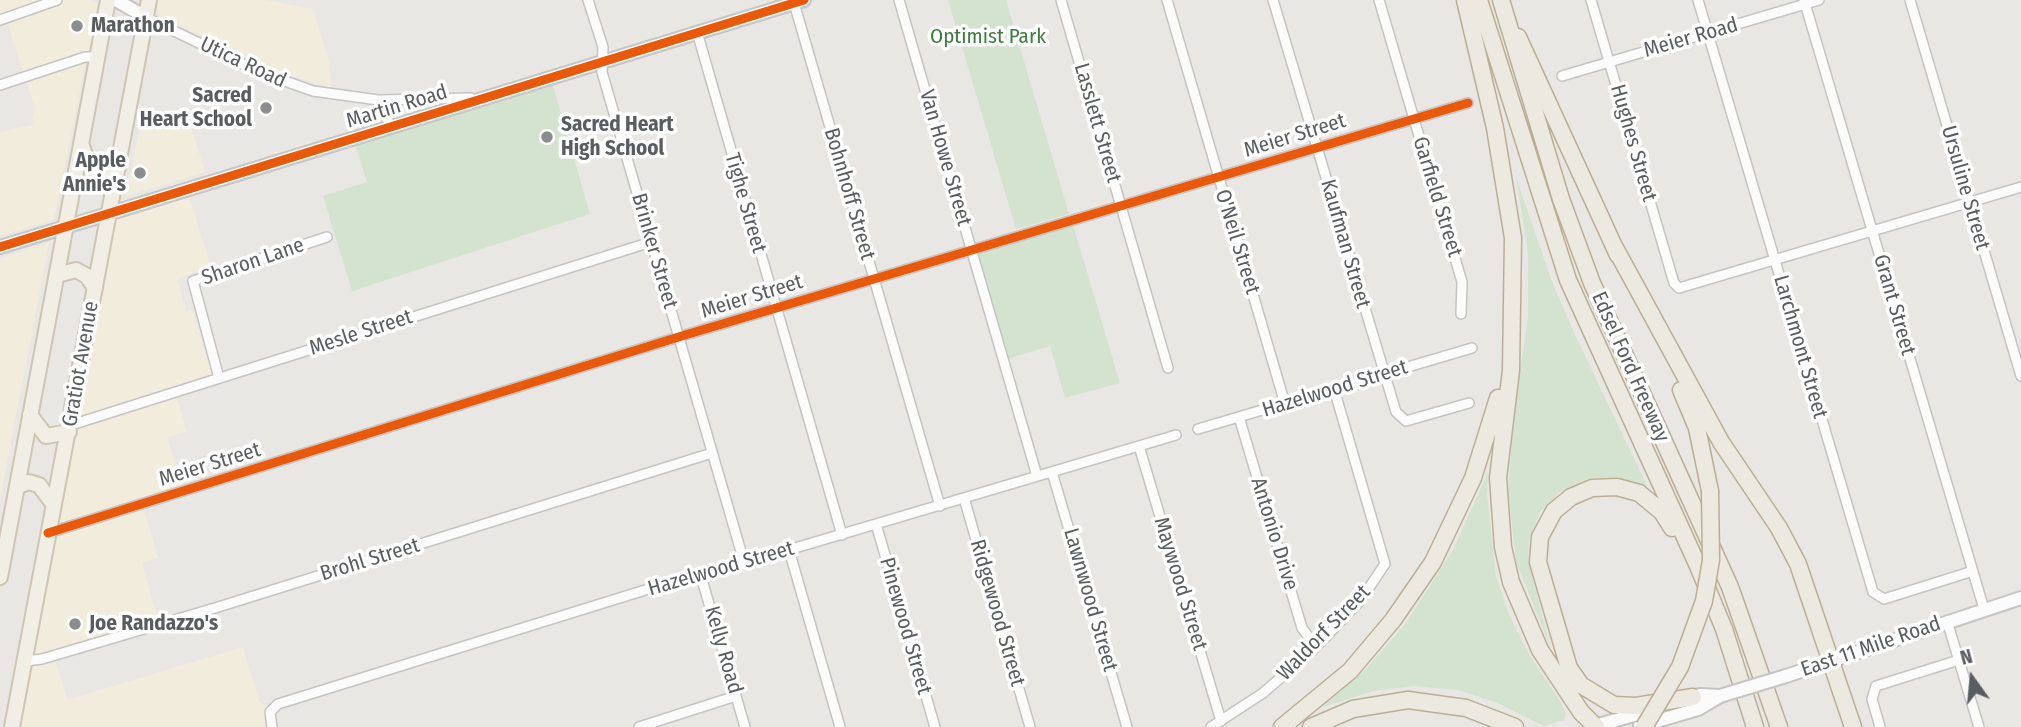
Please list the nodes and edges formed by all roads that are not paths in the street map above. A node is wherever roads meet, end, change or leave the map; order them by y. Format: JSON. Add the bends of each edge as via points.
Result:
{"nodes":[{"id":1,"x":57,"y":0,"type":"edge"},
{"id":2,"x":108,"y":0,"type":"edge"},
{"id":3,"x":116,"y":0,"type":"edge"},
{"id":4,"x":149,"y":0,"type":"edge"},
{"id":5,"x":588,"y":0,"type":"edge"},
{"id":6,"x":900,"y":0,"type":"edge"},
{"id":7,"x":1060,"y":0,"type":"edge"},
{"id":8,"x":1167,"y":0,"type":"edge"},
{"id":9,"x":1273,"y":0,"type":"edge"},
{"id":10,"x":1378,"y":0,"type":"edge"},
{"id":11,"x":1465,"y":0,"type":"edge"},
{"id":12,"x":1479,"y":0,"type":"edge"},
{"id":13,"x":1500,"y":0,"type":"edge"},
{"id":14,"x":1591,"y":0,"type":"edge"},
{"id":15,"x":1698,"y":0,"type":"edge"},
{"id":16,"x":1819,"y":0,"type":"edge"},
{"id":17,"x":1910,"y":0,"type":"edge"},
{"id":18,"x":799,"y":1,"type":"edge"},
{"id":19,"x":1804,"y":2,"type":"edge"},
{"id":20,"x":147,"y":18,"type":"junction"},
{"id":21,"x":0,"y":20,"type":"edge"},
{"id":22,"x":1507,"y":21,"type":"junction"},
{"id":23,"x":697,"y":32,"type":"junction"},
{"id":24,"x":1707,"y":33,"type":"junction"},
{"id":25,"x":99,"y":57,"type":"junction"},
{"id":26,"x":603,"y":60,"type":"junction"},
{"id":27,"x":1609,"y":62,"type":"junction"},
{"id":28,"x":1562,"y":76,"type":"dead end"},
{"id":29,"x":0,"y":85,"type":"edge"},
{"id":30,"x":486,"y":98,"type":"junction"},
{"id":31,"x":378,"y":100,"type":"junction"},
{"id":32,"x":1468,"y":103,"type":"dead end"},
{"id":33,"x":1414,"y":119,"type":"junction"},
{"id":34,"x":391,"y":127,"type":"junction"},
{"id":35,"x":82,"y":145,"type":"junction"},
{"id":36,"x":1317,"y":148,"type":"junction"},
{"id":37,"x":118,"y":168,"type":"junction"},
{"id":38,"x":1218,"y":178,"type":"junction"},
{"id":39,"x":2021,"y":187,"type":"edge"},
{"id":40,"x":1969,"y":203,"type":"junction"},
{"id":41,"x":1121,"y":206,"type":"junction"},
{"id":42,"x":109,"y":214,"type":"junction"},
{"id":43,"x":66,"y":227,"type":"junction"},
{"id":44,"x":1872,"y":232,"type":"junction"},
{"id":45,"x":327,"y":237,"type":"dead end"},
{"id":46,"x":651,"y":242,"type":"junction"},
{"id":47,"x":1614,"y":246,"type":"junction"},
{"id":48,"x":0,"y":247,"type":"edge"},
{"id":49,"x":971,"y":250,"type":"junction"},
{"id":50,"x":1774,"y":260,"type":"junction"},
{"id":51,"x":57,"y":275,"type":"junction"},
{"id":52,"x":873,"y":279,"type":"junction"},
{"id":53,"x":95,"y":288,"type":"junction"},
{"id":54,"x":775,"y":309,"type":"junction"},
{"id":55,"x":1513,"y":309,"type":"junction"},
{"id":56,"x":1461,"y":314,"type":"dead end"},
{"id":57,"x":679,"y":337,"type":"junction"},
{"id":58,"x":1472,"y":348,"type":"dead end"},
{"id":59,"x":1168,"y":368,"type":"dead end"},
{"id":60,"x":1383,"y":374,"type":"junction"},
{"id":61,"x":2021,"y":376,"type":"edge"},
{"id":62,"x":219,"y":378,"type":"junction"},
{"id":63,"x":1334,"y":389,"type":"junction"},
{"id":64,"x":1469,"y":403,"type":"dead end"},
{"id":65,"x":1285,"y":404,"type":"junction"},
{"id":66,"x":30,"y":415,"type":"junction"},
{"id":67,"x":1239,"y":417,"type":"junction"},
{"id":68,"x":70,"y":428,"type":"junction"},
{"id":69,"x":1198,"y":429,"type":"dead end"},
{"id":70,"x":1175,"y":435,"type":"dead end"},
{"id":71,"x":1139,"y":446,"type":"junction"},
{"id":72,"x":712,"y":453,"type":"junction"},
{"id":73,"x":1052,"y":472,"type":"junction"},
{"id":74,"x":1037,"y":476,"type":"junction"},
{"id":75,"x":16,"y":487,"type":"junction"},
{"id":76,"x":964,"y":498,"type":"junction"},
{"id":77,"x":54,"y":505,"type":"junction"},
{"id":78,"x":940,"y":506,"type":"junction"},
{"id":79,"x":876,"y":524,"type":"junction"},
{"id":80,"x":5,"y":525,"type":"edge"},
{"id":81,"x":48,"y":533,"type":"junction"},
{"id":82,"x":842,"y":534,"type":"junction"},
{"id":83,"x":789,"y":550,"type":"junction"},
{"id":84,"x":744,"y":562,"type":"junction"},
{"id":85,"x":1698,"y":566,"type":"junction"},
{"id":86,"x":1973,"y":571,"type":"junction"},
{"id":87,"x":700,"y":573,"type":"junction"},
{"id":88,"x":0,"y":577,"type":"edge"},
{"id":89,"x":2021,"y":598,"type":"edge"},
{"id":90,"x":1984,"y":609,"type":"junction"},
{"id":91,"x":1947,"y":621,"type":"junction"},
{"id":92,"x":1316,"y":647,"type":"junction"},
{"id":93,"x":1959,"y":660,"type":"junction"},
{"id":94,"x":26,"y":661,"type":"junction"},
{"id":95,"x":1832,"y":662,"type":"junction"},
{"id":96,"x":1720,"y":695,"type":"junction"},
{"id":97,"x":736,"y":696,"type":"junction"},
{"id":98,"x":1693,"y":697,"type":"junction"},
{"id":99,"x":1221,"y":721,"type":"junction"},
{"id":100,"x":12,"y":727,"type":"edge"},
{"id":101,"x":272,"y":727,"type":"edge"},
{"id":102,"x":639,"y":727,"type":"edge"},
{"id":103,"x":745,"y":727,"type":"edge"},
{"id":104,"x":840,"y":727,"type":"edge"},
{"id":105,"x":935,"y":727,"type":"edge"},
{"id":106,"x":1030,"y":727,"type":"edge"},
{"id":107,"x":1128,"y":727,"type":"edge"},
{"id":108,"x":1211,"y":727,"type":"edge"},
{"id":109,"x":1282,"y":727,"type":"edge"},
{"id":110,"x":1311,"y":727,"type":"edge"},
{"id":111,"x":1515,"y":727,"type":"edge"},
{"id":112,"x":1594,"y":727,"type":"edge"},
{"id":113,"x":1637,"y":727,"type":"edge"},
{"id":114,"x":1643,"y":727,"type":"edge"},
{"id":115,"x":1755,"y":727,"type":"edge"},
{"id":116,"x":1779,"y":727,"type":"edge"},
{"id":117,"x":1853,"y":727,"type":"edge"},
{"id":118,"x":1880,"y":727,"type":"edge"},
{"id":119,"x":1979,"y":727,"type":"edge"}],
"edges":[{"from":1,"to":21,"type":"street"},
{"from":2,"to":25,"type":"main road","name":"Gratiot Avenue"},
{"from":3,"to":20,"type":"street","name":"Utica Road"},
{"from":4,"to":20,"type":"main road","name":"Gratiot Avenue"},
{"from":5,"to":26,"type":"street","name":"Brinker Street"},
{"from":6,"to":49,"type":"street","name":"Van Howe Street"},
{"from":7,"to":41,"type":"street","name":"Lasslett Street"},
{"from":8,"to":38,"type":"street","name":"O'Neil Street"},
{"from":9,"to":36,"type":"street","name":"Kaufman Street"},
{"from":10,"to":33,"type":"street","name":"Garfield Street"},
{"from":11,"to":55,"type":"highway","via":[[1509,201]]},
{"from":12,"to":85,"type":"highway","name":"Edsel Ford Freeway","via":[[1568,279]]},
{"from":13,"to":22,"type":"highway","name":"Edsel Ford Freeway"},
{"from":14,"to":27,"type":"street","name":"Hughes Street"},
{"from":15,"to":24,"type":"street","name":"Larchmont Street"},
{"from":16,"to":19,"type":"street","name":"Meier Road"},
{"from":17,"to":40,"type":"street","name":"Ursuline Street"},
{"from":18,"to":23,"type":"street","name":"Martin Road"},
{"from":18,"to":52,"type":"street","name":"Bohnhoff Street"},
{"from":19,"to":24,"type":"street","name":"Meier Road"},
{"from":19,"to":44,"type":"street","name":"Grant Street"},
{"from":20,"to":31,"type":"street","name":"Utica Road","via":[[289,85]]},
{"from":20,"to":37,"type":"main road","name":"Gratiot Avenue"},
{"from":22,"to":47,"type":"highway","via":[[1525,47]]},
{"from":22,"to":116,"type":"highway","name":"Edsel Ford Freeway","via":[[1587,270],[1730,587]]},
{"from":23,"to":26,"type":"street","name":"Martin Road"},
{"from":23,"to":54,"type":"street","name":"Tighe Street"},
{"from":24,"to":27,"type":"street","name":"Meier Road"},
{"from":24,"to":50,"type":"street","name":"Larchmont Street"},
{"from":25,"to":29,"type":"street","via":[[85,57]]},
{"from":25,"to":35,"type":"main road","name":"Gratiot Avenue"},
{"from":26,"to":30,"type":"street","name":"Martin Road"},
{"from":26,"to":46,"type":"street","name":"Brinker Street","via":[[602,72]]},
{"from":27,"to":28,"type":"street","name":"Meier Road"},
{"from":27,"to":50,"type":"street","name":"Hughes Street","via":[[1676,287]]},
{"from":30,"to":31,"type":"street","name":"Utica Road"},
{"from":30,"to":34,"type":"street","name":"Martin Road"},
{"from":31,"to":34,"type":"street"},
{"from":32,"to":33,"type":"street","name":"Meier Street"},
{"from":33,"to":36,"type":"street","name":"Meier Street"},
{"from":33,"to":56,"type":"street","name":"Garfield Street","via":[[1462,282]]},
{"from":34,"to":42,"type":"street","name":"Martin Road"},
{"from":35,"to":37,"type":"main road","via":[[88,163],[97,171]]},
{"from":35,"to":43,"type":"main road","name":"Gratiot Avenue"},
{"from":36,"to":38,"type":"street","name":"Meier Street"},
{"from":36,"to":60,"type":"street","name":"Kaufman Street"},
{"from":37,"to":42,"type":"main road","name":"Gratiot Avenue"},
{"from":38,"to":41,"type":"street","name":"Meier Street"},
{"from":38,"to":65,"type":"street","name":"O'Neil Street"},
{"from":39,"to":40,"type":"street"},
{"from":40,"to":44,"type":"street"},
{"from":40,"to":61,"type":"street","name":"Ursuline Street"},
{"from":41,"to":49,"type":"street","name":"Meier Street"},
{"from":41,"to":59,"type":"street","name":"Lasslett Street"},
{"from":42,"to":43,"type":"street","name":"Martin Road"},
{"from":42,"to":53,"type":"main road","name":"Gratiot Avenue"},
{"from":43,"to":48,"type":"street","name":"Martin Road"},
{"from":43,"to":51,"type":"main road","name":"Gratiot Avenue"},
{"from":44,"to":50,"type":"street"},
{"from":44,"to":86,"type":"street","name":"Grant Street"},
{"from":45,"to":62,"type":"street","name":"Sharon Lane","via":[[193,281]]},
{"from":46,"to":57,"type":"street","name":"Brinker Street"},
{"from":46,"to":62,"type":"street","name":"Mesle Street"},
{"from":47,"to":95,"type":"highway","via":[[1721,442],[1786,540],[1809,589]]},
{"from":47,"to":114,"type":"highway","bridge":true,"via":[[1689,407],[1710,491],[1711,560],[1704,601],[1681,667]]},
{"from":49,"to":52,"type":"street","name":"Meier Street"},
{"from":49,"to":74,"type":"street","name":"Van Howe Street"},
{"from":50,"to":86,"type":"street","name":"Larchmont Street","via":[[1873,592],[1879,598],[1891,597]]},
{"from":51,"to":53,"type":"main road","via":[[76,270]]},
{"from":51,"to":66,"type":"main road","name":"Gratiot Avenue"},
{"from":52,"to":54,"type":"street","name":"Meier Street"},
{"from":52,"to":78,"type":"street","name":"Bohnhoff Street"},
{"from":53,"to":68,"type":"main road","name":"Gratiot Avenue"},
{"from":54,"to":57,"type":"street","name":"Meier Street"},
{"from":54,"to":82,"type":"street","name":"Tighe Street"},
{"from":55,"to":109,"type":"highway","via":[[1492,428],[1433,562],[1350,671]]},
{"from":55,"to":112,"type":"highway","via":[[1498,478],[1503,547],[1511,582],[1540,650]]},
{"from":57,"to":72,"type":"street","name":"Brinker Street"},
{"from":57,"to":81,"type":"street","name":"Meier Street"},
{"from":58,"to":60,"type":"street","name":"Hazelwood Street"},
{"from":60,"to":63,"type":"street","name":"Hazelwood Street"},
{"from":60,"to":64,"type":"street","name":"Kaufman Street","via":[[1396,412],[1406,421]]},
{"from":62,"to":68,"type":"street","name":"Mesle Street"},
{"from":63,"to":65,"type":"street","name":"Hazelwood Street"},
{"from":63,"to":92,"type":"street","name":"Waldorf Street","via":[[1385,564],[1360,601]]},
{"from":65,"to":67,"type":"street","name":"Hazelwood Street"},
{"from":66,"to":68,"type":"main road","via":[[46,436]]},
{"from":66,"to":75,"type":"main road","name":"Gratiot Avenue"},
{"from":67,"to":69,"type":"street","name":"Hazelwood Street"},
{"from":67,"to":92,"type":"street","name":"Antonio Drive","via":[[1302,628]]},
{"from":68,"to":77,"type":"main road","name":"Gratiot Avenue"},
{"from":70,"to":71,"type":"street","name":"Hazelwood Street"},
{"from":71,"to":73,"type":"street","name":"Hazelwood Street"},
{"from":71,"to":99,"type":"street","name":"Maywood Street"},
{"from":72,"to":84,"type":"street","name":"Brinker Street"},
{"from":72,"to":94,"type":"street","name":"Brohl Street","via":[[202,612]]},
{"from":73,"to":74,"type":"street","name":"Hazelwood Street"},
{"from":73,"to":107,"type":"street","name":"Lawnwood Street"},
{"from":74,"to":76,"type":"street","name":"Hazelwood Street"},
{"from":75,"to":77,"type":"main road","via":[[28,482],[39,485]]},
{"from":75,"to":80,"type":"main road","name":"Gratiot Avenue"},
{"from":76,"to":78,"type":"street","name":"Hazelwood Street"},
{"from":76,"to":106,"type":"street","name":"Ridgewood Street"},
{"from":77,"to":81,"type":"main road","name":"Gratiot Avenue"},
{"from":78,"to":79,"type":"street","name":"Hazelwood Street"},
{"from":79,"to":82,"type":"street","name":"Hazelwood Street"},
{"from":79,"to":105,"type":"street","name":"Pinewood Street"},
{"from":80,"to":88,"type":"main road","name":"Gratiot Avenue"},
{"from":81,"to":94,"type":"main road","name":"Gratiot Avenue"},
{"from":82,"to":83,"type":"street","name":"Hazelwood Street"},
{"from":83,"to":84,"type":"street","name":"Hazelwood Street"},
{"from":83,"to":104,"type":"street"},
{"from":84,"to":87,"type":"street","name":"Hazelwood Street"},
{"from":85,"to":98,"type":"highway","via":[[1682,550],[1662,512],[1639,493],[1617,487],[1592,488],[1562,504],[1544,527],[1538,552],[1559,638],[1569,668],[1581,685],[1614,705]]},
{"from":85,"to":115,"type":"highway","name":"Edsel Ford Freeway"},
{"from":86,"to":90,"type":"street","name":"Grant Street"},
{"from":87,"to":97,"type":"street","name":"Kelly Road"},
{"from":87,"to":101,"type":"street","name":"Hazelwood Street","via":[[278,704],[270,712]]},
{"from":89,"to":90,"type":"street","name":"East 11 Mile Road"},
{"from":90,"to":91,"type":"street","name":"East 11 Mile Road"},
{"from":91,"to":93,"type":"street"},
{"from":91,"to":95,"type":"street","name":"East 11 Mile Road"},
{"from":92,"to":99,"type":"street","name":"Waldorf Street","via":[[1282,678]]},
{"from":93,"to":118,"type":"street","via":[[1876,686],[1872,699]]},
{"from":93,"to":119,"type":"street"},
{"from":94,"to":100,"type":"main road","name":"Gratiot Avenue"},
{"from":95,"to":96,"type":"street","name":"East 11 Mile Road","bridge":true},
{"from":95,"to":117,"type":"highway"},
{"from":96,"to":98,"type":"street","name":"East 11 Mile Road"},
{"from":96,"to":113,"type":"street","name":"East 11 Mile Road","via":[[1698,709]]},
{"from":97,"to":102,"type":"street"},
{"from":97,"to":103,"type":"street","name":"Kelly Road"},
{"from":98,"to":112,"type":"street","name":"East 11 Mile Road"},
{"from":99,"to":108,"type":"street","name":"Waldorf Street"},
{"from":110,"to":111,"type":"highway","via":[[1353,709],[1408,700],[1466,708]]}]}
